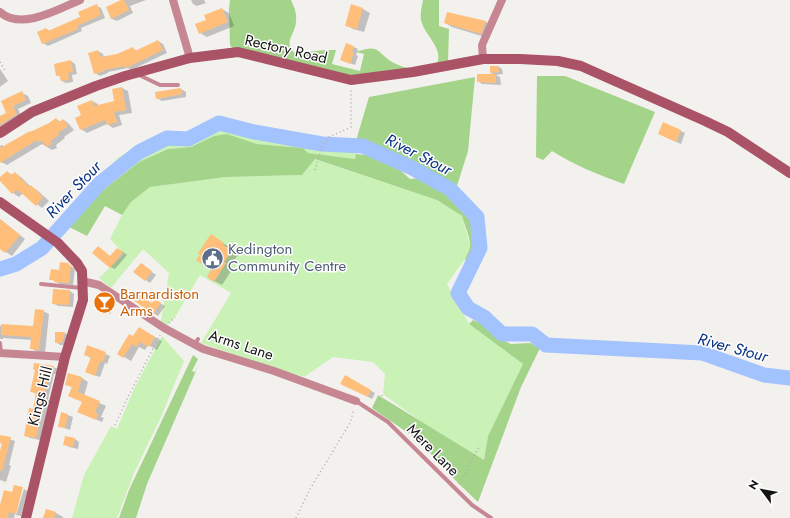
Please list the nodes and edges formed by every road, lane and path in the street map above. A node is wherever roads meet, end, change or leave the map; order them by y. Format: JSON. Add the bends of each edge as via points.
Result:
{"nodes":[{"id":1,"x":80,"y":0,"type":"edge"},
{"id":2,"x":173,"y":0,"type":"edge"},
{"id":3,"x":502,"y":0,"type":"edge"},
{"id":4,"x":0,"y":12,"type":"edge"},
{"id":5,"x":190,"y":58,"type":"junction"},
{"id":6,"x":483,"y":59,"type":"junction"},
{"id":7,"x":0,"y":62,"type":"edge"},
{"id":8,"x":6,"y":72,"type":"dead end"},
{"id":9,"x":135,"y":73,"type":"junction"},
{"id":10,"x":351,"y":80,"type":"junction"},
{"id":11,"x":178,"y":84,"type":"dead end"},
{"id":12,"x":0,"y":133,"type":"edge"},
{"id":13,"x":315,"y":170,"type":"dead end"},
{"id":14,"x":790,"y":173,"type":"edge"},
{"id":15,"x":0,"y":202,"type":"edge"},
{"id":16,"x":41,"y":284,"type":"dead end"},
{"id":17,"x":83,"y":285,"type":"junction"},
{"id":18,"x":164,"y":328,"type":"junction"},
{"id":19,"x":0,"y":343,"type":"edge"},
{"id":20,"x":1,"y":353,"type":"edge"},
{"id":21,"x":65,"y":357,"type":"junction"},
{"id":22,"x":383,"y":394,"type":"dead end"},
{"id":23,"x":356,"y":401,"type":"junction"},
{"id":24,"x":372,"y":411,"type":"junction"},
{"id":25,"x":115,"y":425,"type":"dead end"},
{"id":26,"x":480,"y":446,"type":"dead end"},
{"id":27,"x":456,"y":490,"type":"junction"},
{"id":28,"x":26,"y":518,"type":"edge"},
{"id":29,"x":296,"y":518,"type":"edge"},
{"id":30,"x":491,"y":518,"type":"edge"}],
"edges":[{"from":1,"to":4,"type":"street","via":[[38,18],[26,20]]},
{"from":2,"to":5,"type":"street"},
{"from":3,"to":6,"type":"street","via":[[482,45]]},
{"from":5,"to":9,"type":"street","name":"Rectory Road"},
{"from":5,"to":10,"type":"street","name":"Rectory Road","via":[[238,52]]},
{"from":6,"to":10,"type":"street","name":"Rectory Road"},
{"from":6,"to":14,"type":"street","name":"Rectory Road","via":[[558,61],[581,66],[728,132]]},
{"from":7,"to":8,"type":"path"},
{"from":9,"to":11,"type":"lane","via":[[160,85]]},
{"from":9,"to":12,"type":"street","name":"Rectory Road","via":[[32,112]]},
{"from":10,"to":13,"type":"path","via":[[350,127],[329,137],[322,147]]},
{"from":15,"to":17,"type":"street","via":[[58,243],[82,271]]},
{"from":16,"to":17,"type":"lane"},
{"from":17,"to":18,"type":"street","name":"Arms Lane","via":[[99,285]]},
{"from":17,"to":21,"type":"street","name":"Kings Hill","via":[[83,300]]},
{"from":18,"to":23,"type":"street","name":"Arms Lane","via":[[196,342],[203,349],[302,380]]},
{"from":18,"to":25,"type":"path"},
{"from":19,"to":20,"type":"lane"},
{"from":20,"to":21,"type":"street"},
{"from":21,"to":28,"type":"street","name":"Kings Hill"},
{"from":22,"to":24,"type":"path"},
{"from":23,"to":24,"type":"lane","name":"Mere Lane"},
{"from":23,"to":29,"type":"path","via":[[350,423],[310,489]]},
{"from":24,"to":27,"type":"lane","name":"Mere Lane","via":[[388,422]]},
{"from":26,"to":27,"type":"path"},
{"from":27,"to":30,"type":"lane","name":"Mere Lane"}]}
